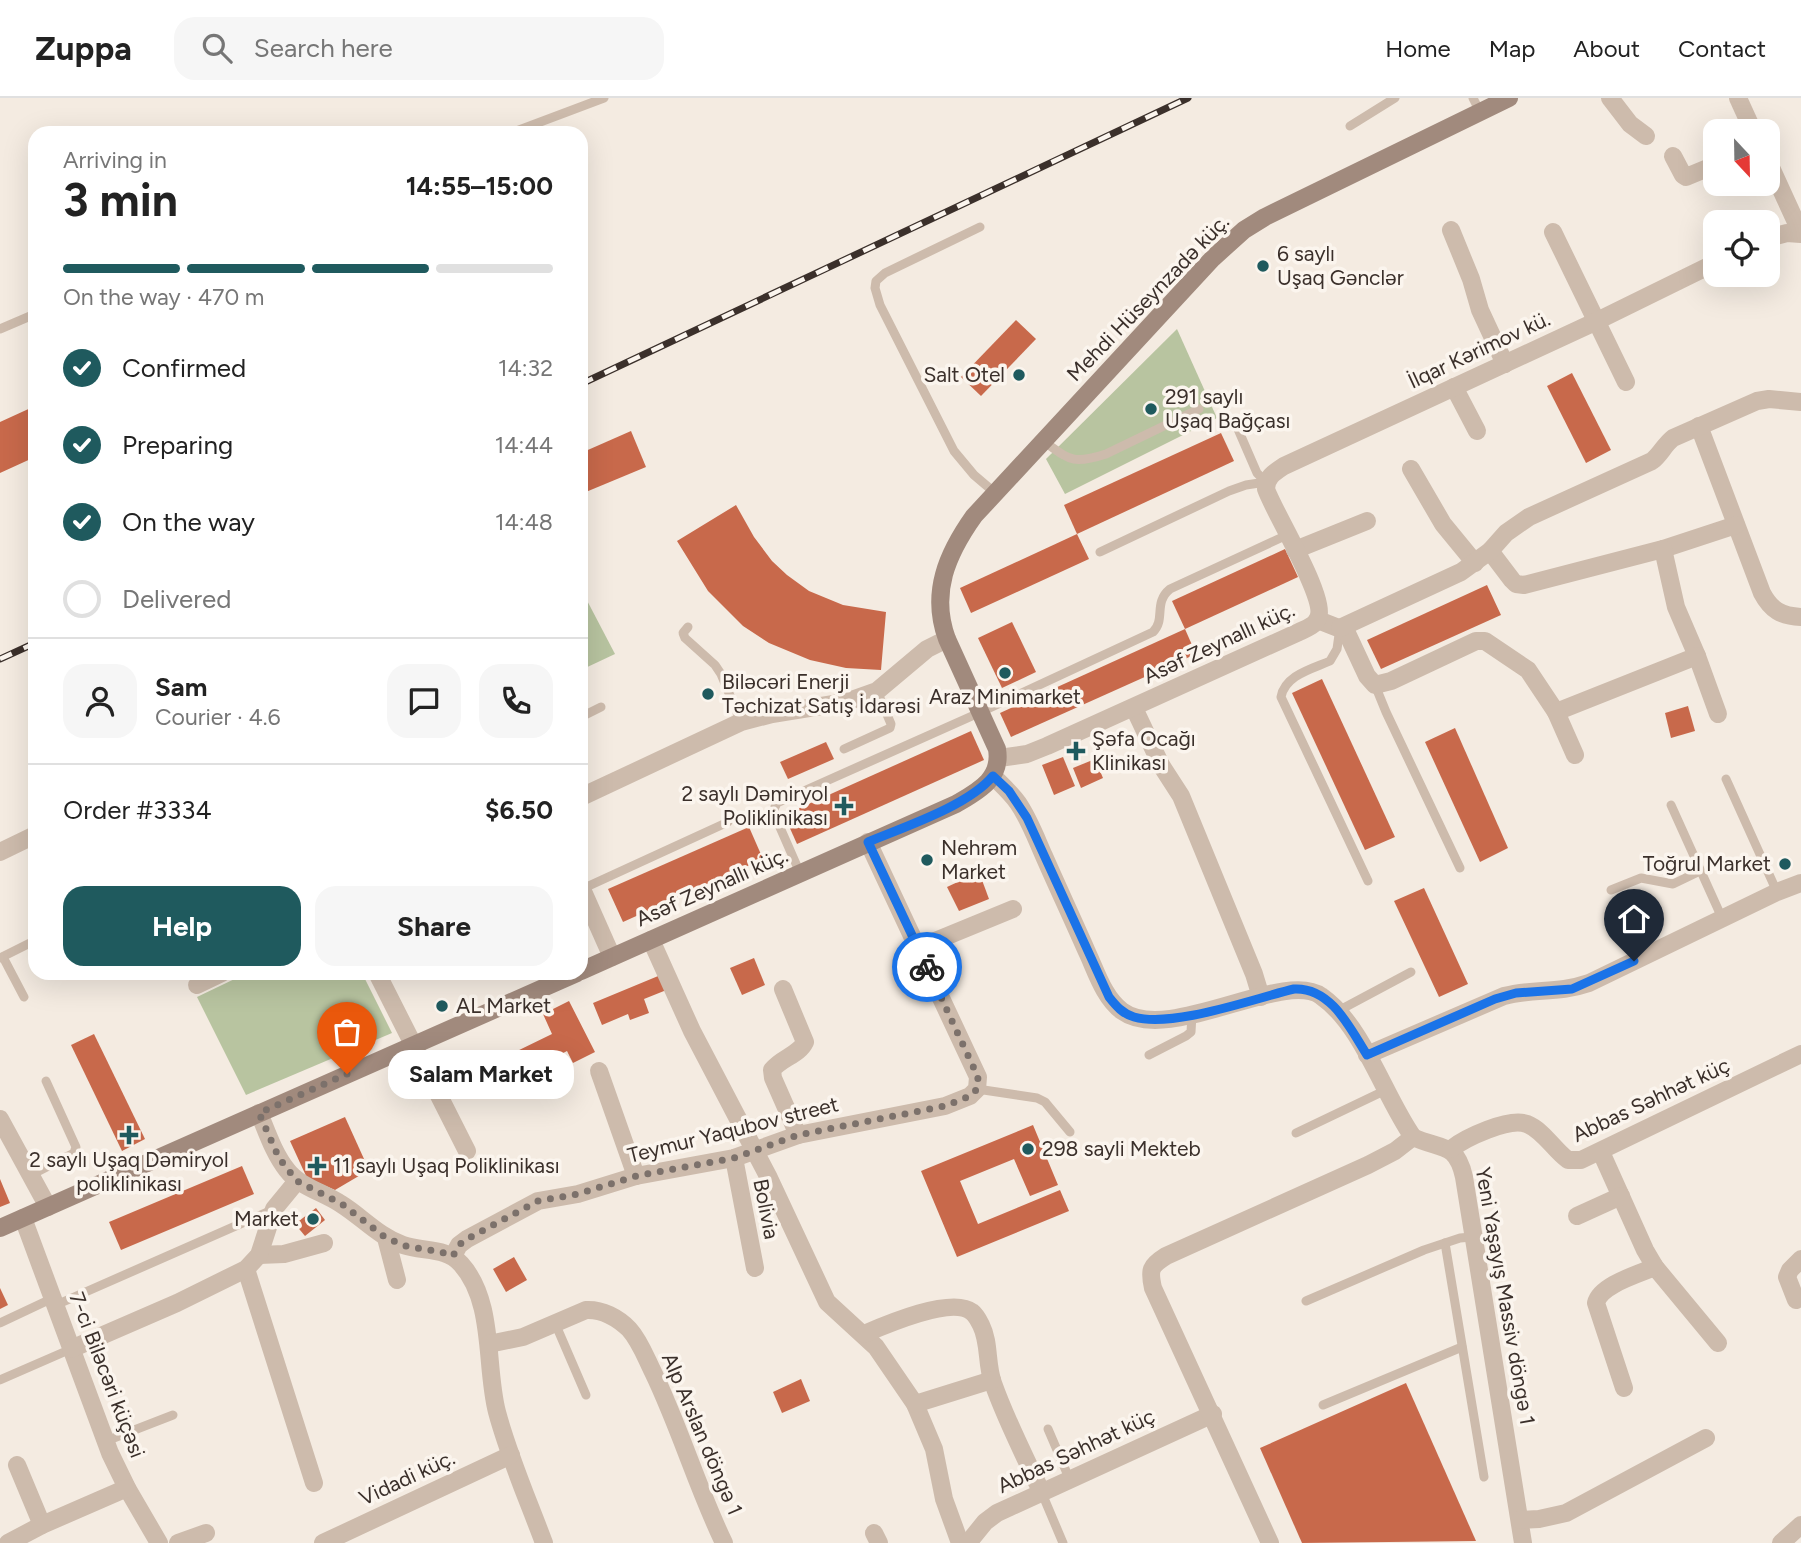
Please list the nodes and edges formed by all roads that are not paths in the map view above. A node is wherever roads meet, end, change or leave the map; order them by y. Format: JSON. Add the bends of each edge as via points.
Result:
{"nodes":[{"id":1,"x":604,"y":98,"type":"edge"},
{"id":2,"x":1395,"y":98,"type":"edge"},
{"id":3,"x":1508,"y":98,"type":"edge"},
{"id":4,"x":1610,"y":98,"type":"edge"},
{"id":5,"x":1738,"y":98,"type":"edge"},
{"id":6,"x":1477,"y":105,"type":"edge"},
{"id":7,"x":1748,"y":119,"type":"edge"},
{"id":8,"x":530,"y":126,"type":"edge"},
{"id":9,"x":1350,"y":127,"type":"dead end"},
{"id":10,"x":1646,"y":136,"type":"dead end"},
{"id":11,"x":1673,"y":156,"type":"dead end"},
{"id":12,"x":1703,"y":170,"type":"edge"},
{"id":13,"x":1780,"y":182,"type":"edge"},
{"id":14,"x":1797,"y":212,"type":"edge"},
{"id":15,"x":980,"y":227,"type":"dead end"},
{"id":16,"x":1451,"y":230,"type":"dead end"},
{"id":17,"x":1553,"y":232,"type":"dead end"},
{"id":18,"x":1801,"y":233,"type":"edge"},
{"id":19,"x":1780,"y":235,"type":"edge"},
{"id":20,"x":1703,"y":269,"type":"edge"},
{"id":21,"x":28,"y":317,"type":"edge"},
{"id":22,"x":1597,"y":321,"type":"junction"},
{"id":23,"x":0,"y":329,"type":"edge"},
{"id":24,"x":1504,"y":364,"type":"junction"},
{"id":25,"x":1626,"y":382,"type":"dead end"},
{"id":26,"x":1454,"y":387,"type":"junction"},
{"id":27,"x":1801,"y":402,"type":"edge"},
{"id":28,"x":1199,"y":409,"type":"dead end"},
{"id":29,"x":1234,"y":421,"type":"dead end"},
{"id":30,"x":1699,"y":426,"type":"junction"},
{"id":31,"x":1477,"y":431,"type":"dead end"},
{"id":32,"x":1042,"y":440,"type":"junction"},
{"id":33,"x":1410,"y":469,"type":"dead end"},
{"id":34,"x":1266,"y":482,"type":"junction"},
{"id":35,"x":994,"y":492,"type":"junction"},
{"id":36,"x":1367,"y":521,"type":"dead end"},
{"id":37,"x":1735,"y":525,"type":"junction"},
{"id":38,"x":1291,"y":542,"type":"junction"},
{"id":39,"x":1662,"y":549,"type":"junction"},
{"id":40,"x":1490,"y":551,"type":"junction"},
{"id":41,"x":1100,"y":552,"type":"dead end"},
{"id":42,"x":1475,"y":563,"type":"junction"},
{"id":43,"x":1801,"y":617,"type":"edge"},
{"id":44,"x":1318,"y":620,"type":"junction"},
{"id":45,"x":688,"y":627,"type":"dead end"},
{"id":46,"x":1340,"y":628,"type":"junction"},
{"id":47,"x":947,"y":639,"type":"junction"},
{"id":48,"x":1697,"y":656,"type":"junction"},
{"id":49,"x":1375,"y":685,"type":"junction"},
{"id":50,"x":877,"y":691,"type":"junction"},
{"id":51,"x":601,"y":707,"type":"dead end"},
{"id":52,"x":1135,"y":708,"type":"junction"},
{"id":53,"x":981,"y":712,"type":"junction"},
{"id":54,"x":1556,"y":712,"type":"junction"},
{"id":55,"x":588,"y":714,"type":"edge"},
{"id":56,"x":1718,"y":714,"type":"dead end"},
{"id":57,"x":741,"y":722,"type":"junction"},
{"id":58,"x":844,"y":749,"type":"dead end"},
{"id":59,"x":1575,"y":755,"type":"dead end"},
{"id":60,"x":999,"y":758,"type":"junction"},
{"id":61,"x":993,"y":776,"type":"junction"},
{"id":62,"x":1726,"y":779,"type":"dead end"},
{"id":63,"x":588,"y":794,"type":"edge"},
{"id":64,"x":1671,"y":805,"type":"dead end"},
{"id":65,"x":728,"y":822,"type":"dead end"},
{"id":66,"x":28,"y":838,"type":"edge"},
{"id":67,"x":868,"y":842,"type":"junction"},
{"id":68,"x":0,"y":852,"type":"edge"},
{"id":69,"x":1460,"y":868,"type":"dead end"},
{"id":70,"x":1700,"y":871,"type":"junction"},
{"id":71,"x":800,"y":873,"type":"junction"},
{"id":72,"x":1368,"y":881,"type":"dead end"},
{"id":73,"x":1801,"y":883,"type":"edge"},
{"id":74,"x":1611,"y":890,"type":"dead end"},
{"id":75,"x":588,"y":891,"type":"edge"},
{"id":76,"x":1777,"y":892,"type":"junction"},
{"id":77,"x":588,"y":904,"type":"edge"},
{"id":78,"x":1013,"y":909,"type":"dead end"},
{"id":79,"x":1722,"y":918,"type":"junction"},
{"id":80,"x":651,"y":940,"type":"junction"},
{"id":81,"x":28,"y":944,"type":"edge"},
{"id":82,"x":918,"y":948,"type":"junction"},
{"id":83,"x":612,"y":957,"type":"junction"},
{"id":84,"x":1,"y":958,"type":"edge"},
{"id":85,"x":588,"y":968,"type":"edge"},
{"id":86,"x":1411,"y":972,"type":"dead end"},
{"id":87,"x":207,"y":980,"type":"edge"},
{"id":88,"x":380,"y":980,"type":"edge"},
{"id":89,"x":561,"y":980,"type":"edge"},
{"id":90,"x":197,"y":985,"type":"dead end"},
{"id":91,"x":783,"y":989,"type":"dead end"},
{"id":92,"x":24,"y":997,"type":"dead end"},
{"id":93,"x":1261,"y":997,"type":"junction"},
{"id":94,"x":1338,"y":1011,"type":"junction"},
{"id":95,"x":1192,"y":1014,"type":"junction"},
{"id":96,"x":413,"y":1045,"type":"junction"},
{"id":97,"x":1801,"y":1054,"type":"edge"},
{"id":98,"x":1149,"y":1055,"type":"dead end"},
{"id":99,"x":1367,"y":1055,"type":"junction"},
{"id":100,"x":599,"y":1071,"type":"dead end"},
{"id":101,"x":46,"y":1081,"type":"dead end"},
{"id":102,"x":977,"y":1089,"type":"junction"},
{"id":103,"x":1386,"y":1090,"type":"junction"},
{"id":104,"x":259,"y":1113,"type":"junction"},
{"id":105,"x":0,"y":1119,"type":"edge"},
{"id":106,"x":1070,"y":1132,"type":"dead end"},
{"id":107,"x":1296,"y":1133,"type":"dead end"},
{"id":108,"x":798,"y":1135,"type":"junction"},
{"id":109,"x":1413,"y":1137,"type":"junction"},
{"id":110,"x":1451,"y":1149,"type":"junction"},
{"id":111,"x":753,"y":1150,"type":"junction"},
{"id":112,"x":467,"y":1151,"type":"dead end"},
{"id":113,"x":1601,"y":1152,"type":"junction"},
{"id":114,"x":734,"y":1158,"type":"junction"},
{"id":115,"x":30,"y":1175,"type":"junction"},
{"id":116,"x":636,"y":1176,"type":"junction"},
{"id":117,"x":297,"y":1181,"type":"junction"},
{"id":118,"x":1621,"y":1196,"type":"junction"},
{"id":119,"x":48,"y":1207,"type":"junction"},
{"id":120,"x":274,"y":1209,"type":"junction"},
{"id":121,"x":1577,"y":1216,"type":"dead end"},
{"id":122,"x":23,"y":1218,"type":"junction"},
{"id":123,"x":0,"y":1228,"type":"edge"},
{"id":124,"x":1472,"y":1237,"type":"junction"},
{"id":125,"x":386,"y":1238,"type":"junction"},
{"id":126,"x":324,"y":1243,"type":"dead end"},
{"id":127,"x":1445,"y":1243,"type":"junction"},
{"id":128,"x":259,"y":1255,"type":"junction"},
{"id":129,"x":453,"y":1256,"type":"junction"},
{"id":130,"x":1801,"y":1259,"type":"edge"},
{"id":131,"x":1655,"y":1266,"type":"junction"},
{"id":132,"x":755,"y":1268,"type":"dead end"},
{"id":133,"x":246,"y":1269,"type":"junction"},
{"id":134,"x":397,"y":1280,"type":"dead end"},
{"id":135,"x":1796,"y":1300,"type":"dead end"},
{"id":136,"x":1306,"y":1301,"type":"dead end"},
{"id":137,"x":55,"y":1302,"type":"junction"},
{"id":138,"x":0,"y":1323,"type":"edge"},
{"id":139,"x":555,"y":1323,"type":"junction"},
{"id":140,"x":864,"y":1334,"type":"junction"},
{"id":141,"x":1718,"y":1343,"type":"dead end"},
{"id":142,"x":489,"y":1344,"type":"junction"},
{"id":143,"x":1462,"y":1347,"type":"junction"},
{"id":144,"x":71,"y":1349,"type":"junction"},
{"id":145,"x":0,"y":1380,"type":"edge"},
{"id":146,"x":992,"y":1380,"type":"junction"},
{"id":147,"x":1624,"y":1388,"type":"dead end"},
{"id":148,"x":586,"y":1395,"type":"dead end"},
{"id":149,"x":915,"y":1404,"type":"junction"},
{"id":150,"x":1323,"y":1405,"type":"dead end"},
{"id":151,"x":1213,"y":1413,"type":"junction"},
{"id":152,"x":173,"y":1415,"type":"dead end"},
{"id":153,"x":1048,"y":1429,"type":"dead end"},
{"id":154,"x":1706,"y":1438,"type":"dead end"},
{"id":155,"x":106,"y":1441,"type":"junction"},
{"id":156,"x":511,"y":1455,"type":"junction"},
{"id":157,"x":17,"y":1465,"type":"dead end"},
{"id":158,"x":1484,"y":1477,"type":"dead end"},
{"id":159,"x":1069,"y":1478,"type":"junction"},
{"id":160,"x":314,"y":1483,"type":"dead end"},
{"id":161,"x":127,"y":1488,"type":"junction"},
{"id":162,"x":1041,"y":1491,"type":"junction"},
{"id":163,"x":1520,"y":1520,"type":"junction"},
{"id":164,"x":42,"y":1525,"type":"junction"},
{"id":165,"x":1801,"y":1525,"type":"edge"},
{"id":166,"x":206,"y":1532,"type":"dead end"},
{"id":167,"x":8,"y":1543,"type":"edge"},
{"id":168,"x":159,"y":1543,"type":"edge"},
{"id":169,"x":178,"y":1543,"type":"edge"},
{"id":170,"x":323,"y":1543,"type":"edge"},
{"id":171,"x":544,"y":1543,"type":"edge"},
{"id":172,"x":724,"y":1543,"type":"edge"},
{"id":173,"x":960,"y":1543,"type":"edge"},
{"id":174,"x":968,"y":1543,"type":"edge"},
{"id":175,"x":1063,"y":1543,"type":"edge"},
{"id":176,"x":1270,"y":1543,"type":"edge"},
{"id":177,"x":1523,"y":1543,"type":"edge"},
{"id":178,"x":1781,"y":1543,"type":"edge"}],
"edges":[{"from":1,"to":8,"type":"lane"},
{"from":2,"to":9,"type":"lane"},
{"from":3,"to":6,"type":"main road","name":"Mehdi Hüseynzadə küç."},
{"from":4,"to":10,"type":"street"},
{"from":5,"to":7,"type":"street"},
{"from":6,"to":32,"type":"main road","name":"Mehdi Hüseynzadə küç.","via":[[1244,230]]},
{"from":11,"to":12,"type":"street","via":[[1686,177]]},
{"from":13,"to":14,"type":"street"},
{"from":14,"to":18,"type":"street"},
{"from":15,"to":35,"type":"lane","via":[[885,273],[875,288],[954,451]]},
{"from":16,"to":24,"type":"street"},
{"from":17,"to":22,"type":"street"},
{"from":18,"to":19,"type":"street"},
{"from":20,"to":22,"type":"street","name":"İlqar Kərimov kü."},
{"from":21,"to":23,"type":"lane"},
{"from":22,"to":24,"type":"street","name":"İlqar Kərimov kü."},
{"from":22,"to":25,"type":"street"},
{"from":24,"to":26,"type":"street","name":"İlqar Kərimov kü."},
{"from":26,"to":31,"type":"street"},
{"from":26,"to":34,"type":"street","name":"İlqar Kərimov kü.","via":[[1284,466]]},
{"from":27,"to":30,"type":"street","via":[[1769,398]]},
{"from":28,"to":32,"type":"lane","via":[[1091,459],[1067,458]]},
{"from":29,"to":34,"type":"lane","via":[[1257,473]]},
{"from":30,"to":37,"type":"street"},
{"from":30,"to":40,"type":"street","via":[[1673,438],[1652,461],[1517,525]]},
{"from":32,"to":35,"type":"main road","name":"Mehdi Hüseynzadə küç."},
{"from":33,"to":42,"type":"street","via":[[1443,524]]},
{"from":34,"to":38,"type":"street","name":"Asəf Zeynallı küç.","via":[[1269,499]]},
{"from":34,"to":41,"type":"lane","via":[[1229,491]]},
{"from":35,"to":47,"type":"main road","name":"Mehdi Hüseynzadə küç.","via":[[962,533],[943,571],[939,606]]},
{"from":36,"to":38,"type":"street"},
{"from":37,"to":39,"type":"street"},
{"from":37,"to":43,"type":"street","via":[[1768,606]]},
{"from":38,"to":44,"type":"street","name":"Asəf Zeynallı küç.","via":[[1319,603]]},
{"from":38,"to":53,"type":"lane","via":[[1170,589],[1160,600],[1153,632]]},
{"from":39,"to":40,"type":"street","via":[[1524,584],[1516,584]]},
{"from":39,"to":48,"type":"street","via":[[1676,607]]},
{"from":40,"to":42,"type":"street"},
{"from":42,"to":46,"type":"street"},
{"from":44,"to":46,"type":"street"},
{"from":44,"to":52,"type":"street","name":"Asəf Zeynallı küç."},
{"from":45,"to":57,"type":"lane","via":[[685,638],[721,674]]},
{"from":46,"to":49,"type":"street","via":[[1352,640]]},
{"from":46,"to":72,"type":"lane","via":[[1335,656],[1289,680],[1281,696]]},
{"from":47,"to":50,"type":"street","via":[[927,649]]},
{"from":47,"to":53,"type":"main road"},
{"from":48,"to":54,"type":"street"},
{"from":48,"to":56,"type":"street"},
{"from":49,"to":54,"type":"street","via":[[1485,640],[1528,670]]},
{"from":49,"to":69,"type":"lane"},
{"from":50,"to":57,"type":"street","via":[[846,702]]},
{"from":50,"to":58,"type":"lane","via":[[890,728]]},
{"from":51,"to":55,"type":"lane"},
{"from":52,"to":60,"type":"street","name":"Asəf Zeynallı küç.","via":[[1027,754]]},
{"from":52,"to":93,"type":"street","via":[[1181,796]]},
{"from":53,"to":60,"type":"main road"},
{"from":53,"to":71,"type":"lane","via":[[777,803],[775,816]]},
{"from":54,"to":59,"type":"street"},
{"from":57,"to":63,"type":"street"},
{"from":60,"to":61,"type":"main road"},
{"from":61,"to":67,"type":"main road","name":"Asəf Zeynallı küç.","via":[[956,804]]},
{"from":61,"to":95,"type":"street","via":[[1027,818],[1115,1005],[1142,1018]]},
{"from":62,"to":76,"type":"lane"},
{"from":64,"to":70,"type":"lane"},
{"from":65,"to":75,"type":"lane"},
{"from":66,"to":68,"type":"street"},
{"from":67,"to":71,"type":"main road","name":"Asəf Zeynallı küç."},
{"from":67,"to":82,"type":"street"},
{"from":70,"to":74,"type":"lane","via":[[1673,884],[1640,878]]},
{"from":70,"to":79,"type":"lane"},
{"from":71,"to":80,"type":"main road","name":"Asəf Zeynallı küç."},
{"from":73,"to":76,"type":"street"},
{"from":76,"to":79,"type":"street"},
{"from":77,"to":83,"type":"street"},
{"from":78,"to":82,"type":"street"},
{"from":79,"to":99,"type":"street","via":[[1589,982],[1559,992],[1504,996]]},
{"from":80,"to":83,"type":"main road","name":"Asəf Zeynallı küç."},
{"from":80,"to":111,"type":"street"},
{"from":81,"to":84,"type":"lane"},
{"from":82,"to":102,"type":"street","via":[[973,1065]]},
{"from":83,"to":85,"type":"main road","name":"Asəf Zeynallı küç."},
{"from":84,"to":92,"type":"lane"},
{"from":86,"to":94,"type":"lane"},
{"from":87,"to":90,"type":"street"},
{"from":88,"to":96,"type":"street"},
{"from":89,"to":96,"type":"main road","name":"Asəf Zeynallı küç."},
{"from":91,"to":108,"type":"street","via":[[806,1042],[772,1070]]},
{"from":93,"to":94,"type":"street","via":[[1306,989],[1321,995]]},
{"from":93,"to":95,"type":"street"},
{"from":94,"to":99,"type":"street"},
{"from":95,"to":98,"type":"lane","via":[[1191,1032]]},
{"from":96,"to":104,"type":"main road","name":"Asəf Zeynallı küç."},
{"from":96,"to":112,"type":"street"},
{"from":97,"to":113,"type":"street","name":"Abbas Səhhət küç"},
{"from":99,"to":103,"type":"street"},
{"from":100,"to":116,"type":"street"},
{"from":101,"to":115,"type":"lane","via":[[76,1147],[74,1153]]},
{"from":102,"to":106,"type":"lane","via":[[1037,1098]]},
{"from":102,"to":108,"type":"street","name":"Teymur Yaqubov street","via":[[945,1106]]},
{"from":103,"to":107,"type":"lane"},
{"from":103,"to":109,"type":"street"},
{"from":104,"to":117,"type":"street","via":[[279,1158]]},
{"from":104,"to":119,"type":"main road","name":"Asəf Zeynallı küç."},
{"from":105,"to":115,"type":"street"},
{"from":108,"to":111,"type":"street","name":"Teymur Yaqubov street"},
{"from":109,"to":110,"type":"street","name":"Yeni Yaşayış Massiv döngə 1"},
{"from":109,"to":151,"type":"street","via":[[1383,1158],[1153,1264],[1153,1288]]},
{"from":110,"to":113,"type":"street","name":"Abbas Səhhət küç","via":[[1515,1122],[1527,1124],[1573,1162]]},
{"from":110,"to":124,"type":"street","name":"Yeni Yaşayış Massiv döngə 1","via":[[1461,1164]]},
{"from":111,"to":114,"type":"street","name":"Teymur Yaqubov street"},
{"from":111,"to":140,"type":"street","via":[[827,1302]]},
{"from":113,"to":118,"type":"street"},
{"from":114,"to":116,"type":"street","name":"Teymur Yaqubov street"},
{"from":114,"to":132,"type":"street","name":"Bolivia"},
{"from":115,"to":119,"type":"street"},
{"from":116,"to":129,"type":"street","name":"Teymur Yaqubov street","via":[[538,1201],[467,1239]]},
{"from":117,"to":120,"type":"street"},
{"from":117,"to":125,"type":"street","via":[[342,1204]]},
{"from":118,"to":121,"type":"street"},
{"from":118,"to":131,"type":"street"},
{"from":119,"to":122,"type":"main road","name":"Asəf Zeynallı küç."},
{"from":120,"to":128,"type":"street"},
{"from":120,"to":137,"type":"lane"},
{"from":122,"to":123,"type":"main road","name":"Asəf Zeynallı küç."},
{"from":122,"to":137,"type":"street","name":"7-ci Biləcəri küçəsi"},
{"from":124,"to":127,"type":"lane"},
{"from":124,"to":163,"type":"street","name":"Yeni Yaşayış Massiv döngə 1"},
{"from":125,"to":129,"type":"street"},
{"from":125,"to":134,"type":"street"},
{"from":126,"to":128,"type":"street","via":[[284,1254]]},
{"from":127,"to":136,"type":"lane"},
{"from":127,"to":143,"type":"lane"},
{"from":128,"to":133,"type":"street"},
{"from":129,"to":142,"type":"street","via":[[463,1266],[481,1304]]},
{"from":130,"to":135,"type":"street","via":[[1787,1277]]},
{"from":131,"to":141,"type":"street"},
{"from":131,"to":147,"type":"street","via":[[1597,1298]]},
{"from":133,"to":144,"type":"street"},
{"from":133,"to":160,"type":"street"},
{"from":137,"to":138,"type":"lane"},
{"from":137,"to":144,"type":"street","name":"7-ci Biləcəri küçəsi"},
{"from":139,"to":142,"type":"street","name":"Alp Arslan döngə 1","via":[[523,1337]]},
{"from":139,"to":148,"type":"lane"},
{"from":139,"to":172,"type":"street","name":"Alp Arslan döngə 1","via":[[595,1309],[628,1328],[672,1412]]},
{"from":140,"to":146,"type":"street","via":[[923,1313],[963,1308],[971,1311],[986,1335]]},
{"from":140,"to":149,"type":"street"},
{"from":142,"to":156,"type":"street","via":[[494,1399]]},
{"from":143,"to":150,"type":"lane"},
{"from":143,"to":158,"type":"lane"},
{"from":144,"to":145,"type":"lane"},
{"from":144,"to":155,"type":"street","name":"7-ci Biləcəri küçəsi"},
{"from":146,"to":149,"type":"street"},
{"from":146,"to":162,"type":"street"},
{"from":149,"to":173,"type":"street","via":[[934,1449],[944,1499]]},
{"from":151,"to":159,"type":"street","name":"Abbas Səhhət küç"},
{"from":151,"to":176,"type":"street"},
{"from":152,"to":155,"type":"lane"},
{"from":153,"to":159,"type":"lane"},
{"from":154,"to":163,"type":"street","via":[[1566,1513]]},
{"from":155,"to":161,"type":"street","name":"7-ci Biləcəri küçəsi"},
{"from":156,"to":170,"type":"street","name":"Vidadi küç."},
{"from":156,"to":171,"type":"street"},
{"from":157,"to":164,"type":"street"},
{"from":159,"to":162,"type":"street","name":"Abbas Səhhət küç"},
{"from":161,"to":164,"type":"street"},
{"from":161,"to":168,"type":"street","name":"7-ci Biləcəri küçəsi"},
{"from":162,"to":174,"type":"street","name":"Abbas Səhhət küç","via":[[997,1513]]},
{"from":162,"to":175,"type":"lane"},
{"from":163,"to":177,"type":"street","name":"Yeni Yaşayış Massiv döngə 1"},
{"from":164,"to":167,"type":"street"},
{"from":165,"to":178,"type":"street"},
{"from":166,"to":169,"type":"street"}]}
